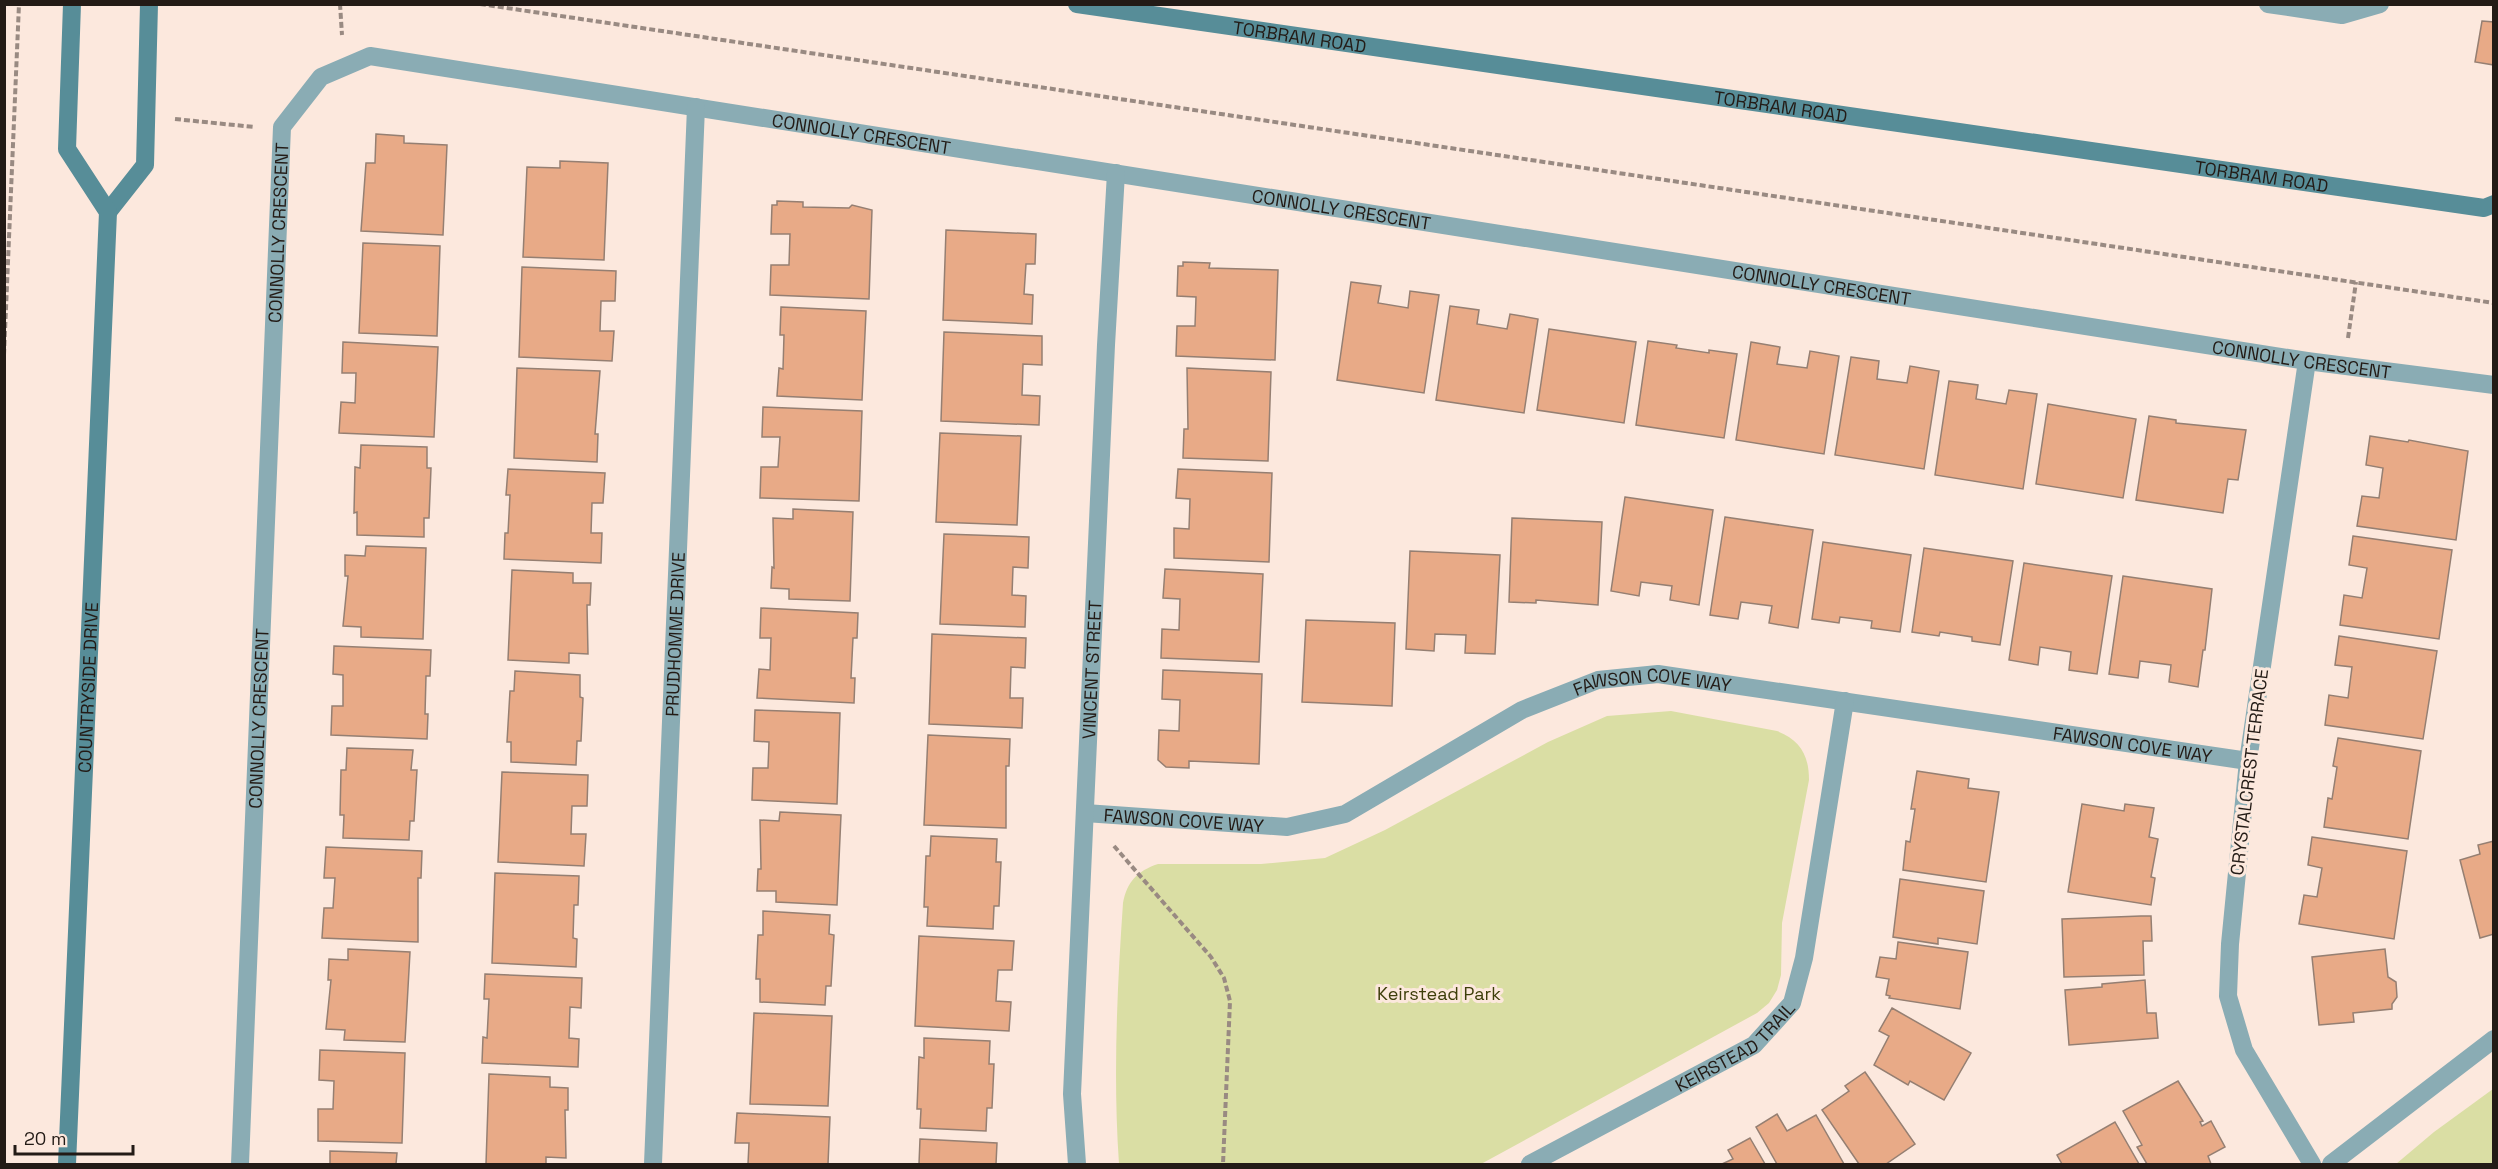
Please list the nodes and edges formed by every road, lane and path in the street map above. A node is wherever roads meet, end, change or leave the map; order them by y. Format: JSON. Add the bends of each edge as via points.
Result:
{"nodes":[{"id":1,"x":20,"y":4,"type":"edge"},
{"id":2,"x":72,"y":4,"type":"edge"},
{"id":3,"x":148,"y":4,"type":"edge"},
{"id":4,"x":480,"y":4,"type":"edge"},
{"id":5,"x":1077,"y":4,"type":"edge"},
{"id":6,"x":2268,"y":4,"type":"edge"},
{"id":7,"x":2379,"y":4,"type":"edge"},
{"id":8,"x":696,"y":107,"type":"junction"},
{"id":9,"x":145,"y":115,"type":"junction"},
{"id":10,"x":282,"y":127,"type":"junction"},
{"id":11,"x":1116,"y":173,"type":"junction"},
{"id":12,"x":2490,"y":210,"type":"edge"},
{"id":13,"x":108,"y":212,"type":"junction"},
{"id":14,"x":2356,"y":282,"type":"junction"},
{"id":15,"x":2493,"y":303,"type":"edge"},
{"id":16,"x":4,"y":355,"type":"edge"},
{"id":17,"x":2307,"y":361,"type":"junction"},
{"id":18,"x":2344,"y":365,"type":"junction"},
{"id":19,"x":2493,"y":385,"type":"edge"},
{"id":20,"x":1845,"y":701,"type":"junction"},
{"id":21,"x":2248,"y":761,"type":"junction"},
{"id":22,"x":1085,"y":813,"type":"junction"},
{"id":23,"x":2493,"y":1039,"type":"edge"},
{"id":24,"x":67,"y":1164,"type":"edge"},
{"id":25,"x":240,"y":1164,"type":"edge"},
{"id":26,"x":653,"y":1164,"type":"edge"},
{"id":27,"x":1077,"y":1164,"type":"edge"},
{"id":28,"x":1223,"y":1164,"type":"edge"},
{"id":29,"x":1530,"y":1164,"type":"edge"},
{"id":30,"x":2312,"y":1164,"type":"edge"},
{"id":31,"x":2331,"y":1164,"type":"edge"}],
"edges":[{"from":1,"to":16,"type":"path"},
{"from":2,"to":13,"type":"main road","via":[[67,149]]},
{"from":3,"to":9,"type":"main road"},
{"from":4,"to":14,"type":"path"},
{"from":5,"to":12,"type":"main road","name":"TORBRAM ROAD"},
{"from":6,"to":7,"type":"street","via":[[2342,15]]},
{"from":8,"to":10,"type":"street","name":"CONNOLLY CRESCENT","via":[[370,56],[321,77]]},
{"from":8,"to":11,"type":"street","name":"CONNOLLY CRESCENT"},
{"from":8,"to":26,"type":"street","name":"PRUDHOMME DRIVE"},
{"from":9,"to":10,"type":"path","via":[[236,126]]},
{"from":9,"to":13,"type":"main road","via":[[145,165]]},
{"from":10,"to":25,"type":"street","name":"CONNOLLY CRESCENT"},
{"from":11,"to":17,"type":"street","name":"CONNOLLY CRESCENT"},
{"from":11,"to":22,"type":"street","name":"VINCENT STREET"},
{"from":13,"to":24,"type":"main road","name":"COUNTRYSIDE DRIVE"},
{"from":14,"to":15,"type":"path"},
{"from":14,"to":18,"type":"path"},
{"from":17,"to":18,"type":"street","name":"CONNOLLY CRESCENT"},
{"from":17,"to":21,"type":"street","name":"CRYSTALCREST TERRACE"},
{"from":18,"to":19,"type":"street","name":"CONNOLLY CRESCENT"},
{"from":20,"to":21,"type":"street","name":"FAWSON COVE WAY"},
{"from":20,"to":22,"type":"street","name":"FAWSON COVE WAY","via":[[1658,674],[1598,680],[1522,710],[1345,814],[1287,827]]},
{"from":20,"to":29,"type":"street","name":"KEIRSTEAD TRAIL","via":[[1804,958],[1792,1003],[1755,1045]]},
{"from":21,"to":30,"type":"street","name":"CRYSTALCREST TERRACE","via":[[2228,996],[2244,1050]]},
{"from":22,"to":27,"type":"street","name":"VINCENT STREET","via":[[1072,1094]]},
{"from":22,"to":28,"type":"path","via":[[1211,957],[1224,978],[1230,1001]]},
{"from":23,"to":31,"type":"street"}]}
